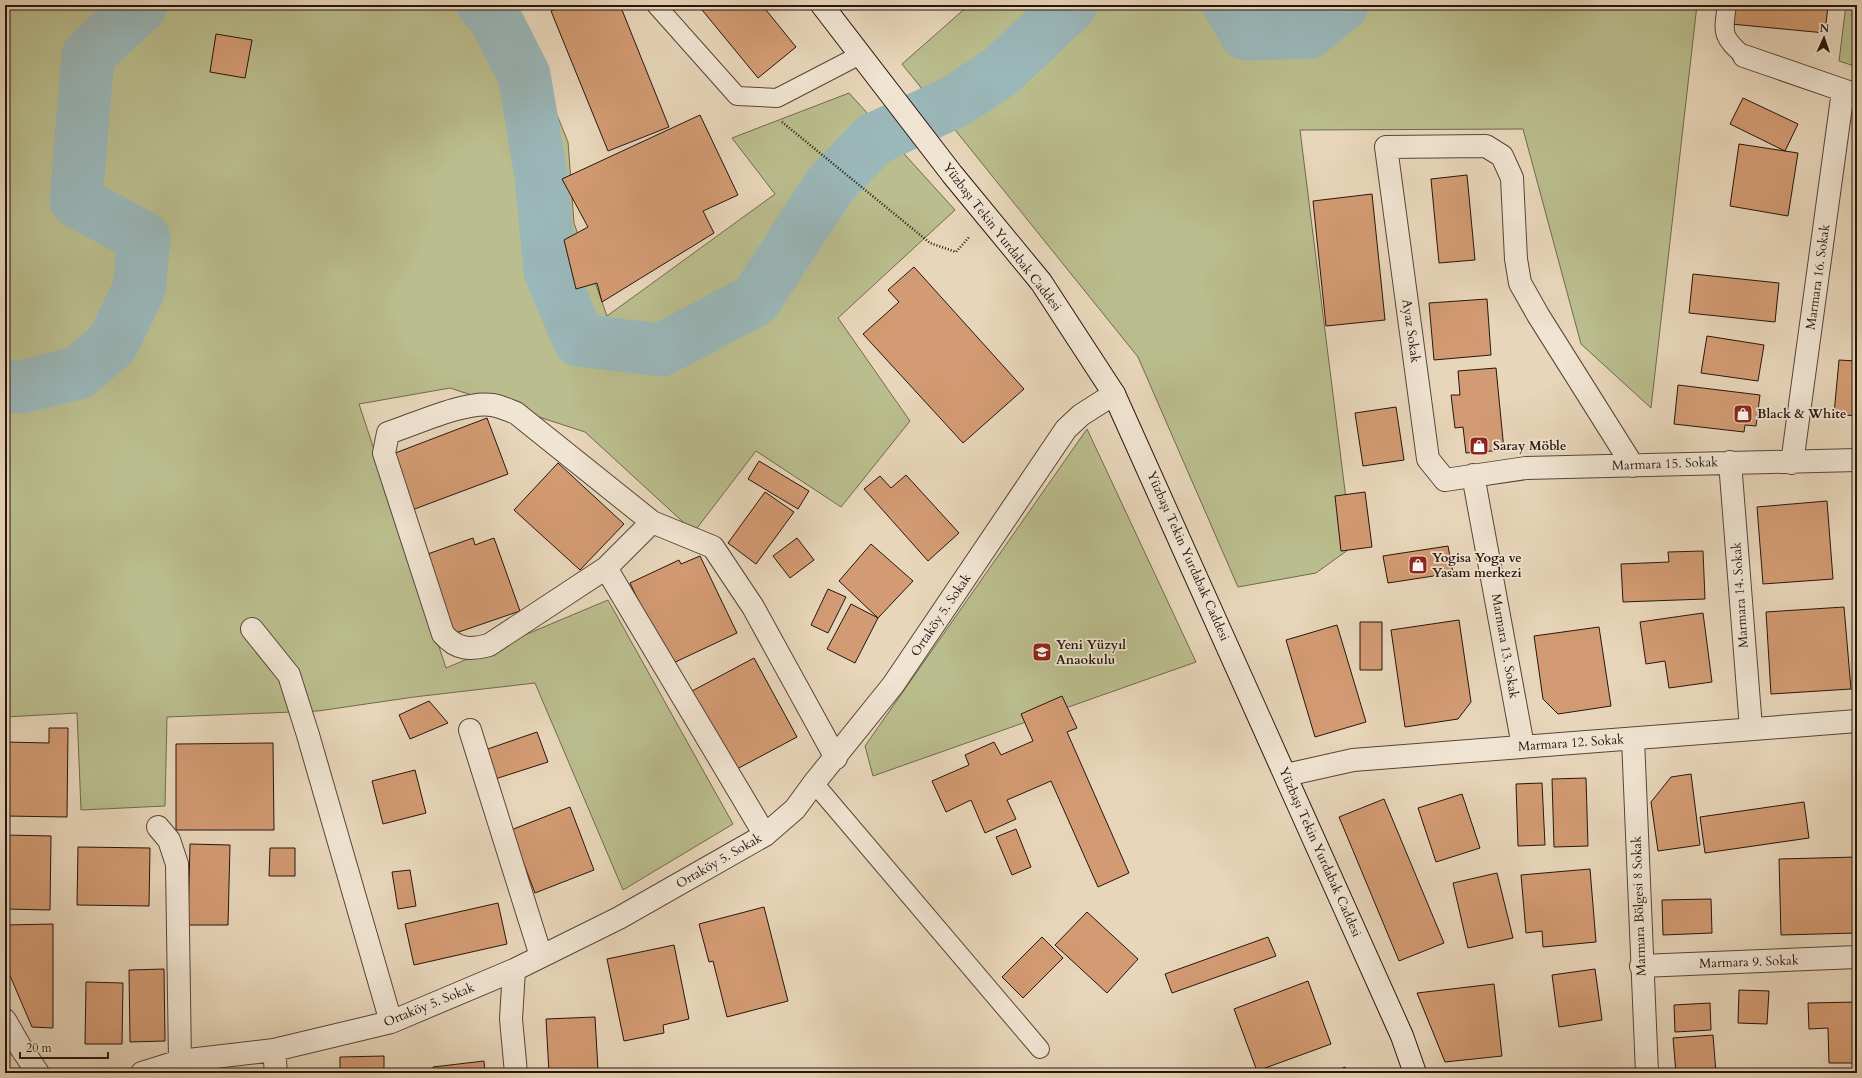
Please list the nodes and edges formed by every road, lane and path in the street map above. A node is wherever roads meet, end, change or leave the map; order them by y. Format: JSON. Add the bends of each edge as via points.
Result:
{"nodes":[{"id":1,"x":656,"y":5,"type":"edge"},
{"id":2,"x":822,"y":5,"type":"edge"},
{"id":3,"x":1727,"y":5,"type":"edge"},
{"id":4,"x":860,"y":55,"type":"junction"},
{"id":5,"x":1744,"y":56,"type":"joint"},
{"id":6,"x":1850,"y":93,"type":"edge"},
{"id":7,"x":778,"y":119,"type":"dead end"},
{"id":8,"x":988,"y":218,"type":"junction"},
{"id":9,"x":1114,"y":394,"type":"junction"},
{"id":10,"x":1857,"y":460,"type":"edge"},
{"id":11,"x":1730,"y":462,"type":"junction"},
{"id":12,"x":1792,"y":463,"type":"junction"},
{"id":13,"x":1633,"y":466,"type":"junction"},
{"id":14,"x":1473,"y":476,"type":"junction"},
{"id":15,"x":652,"y":522,"type":"junction"},
{"id":16,"x":606,"y":568,"type":"junction"},
{"id":17,"x":252,"y":629,"type":"dead end"},
{"id":18,"x":1857,"y":721,"type":"edge"},
{"id":19,"x":1751,"y":728,"type":"junction"},
{"id":20,"x":470,"y":730,"type":"dead end"},
{"id":21,"x":1633,"y":739,"type":"junction"},
{"id":22,"x":1523,"y":746,"type":"junction"},
{"id":23,"x":836,"y":758,"type":"junction"},
{"id":24,"x":1286,"y":775,"type":"junction"},
{"id":25,"x":814,"y":783,"type":"junction"},
{"id":26,"x":158,"y":826,"type":"dead end"},
{"id":27,"x":765,"y":835,"type":"junction"},
{"id":28,"x":541,"y":956,"type":"junction"},
{"id":29,"x":1857,"y":957,"type":"edge"},
{"id":30,"x":1642,"y":966,"type":"junction"},
{"id":31,"x":514,"y":970,"type":"junction"},
{"id":32,"x":5,"y":1020,"type":"edge"},
{"id":33,"x":391,"y":1022,"type":"junction"},
{"id":34,"x":1040,"y":1049,"type":"dead end"},
{"id":35,"x":274,"y":1050,"type":"junction"},
{"id":36,"x":180,"y":1061,"type":"junction"},
{"id":37,"x":38,"y":1073,"type":"edge"},
{"id":38,"x":142,"y":1073,"type":"edge"},
{"id":39,"x":276,"y":1073,"type":"edge"},
{"id":40,"x":516,"y":1073,"type":"edge"},
{"id":41,"x":1416,"y":1073,"type":"edge"},
{"id":42,"x":1647,"y":1073,"type":"edge"}],
"edges":[{"from":1,"to":4,"type":"lane","via":[[737,96],[777,98]]},
{"from":2,"to":4,"type":"street","name":"Yüzbaşı Tekin Yurdabak Caddesi"},
{"from":3,"to":5,"type":"lane","via":[[1724,31],[1732,46]]},
{"from":4,"to":8,"type":"street","name":"Yüzbaşı Tekin Yurdabak Caddesi"},
{"from":5,"to":6,"type":"street"},
{"from":6,"to":12,"type":"street","name":"Marmara 16. Sokak"},
{"from":7,"to":8,"type":"path","via":[[930,243],[956,252]]},
{"from":8,"to":9,"type":"street","name":"Yüzbaşı Tekin Yurdabak Caddesi","via":[[1041,282]]},
{"from":9,"to":23,"type":"street","name":"Ortaköy 5. Sokak","via":[[1081,415],[1066,429],[893,685]]},
{"from":9,"to":24,"type":"street","name":"Yüzbaşı Tekin Yurdabak Caddesi"},
{"from":10,"to":12,"type":"street","name":"Marmara 15. Sokak"},
{"from":11,"to":12,"type":"street","name":"Marmara 15. Sokak"},
{"from":11,"to":13,"type":"street","name":"Marmara 15. Sokak"},
{"from":11,"to":19,"type":"street","name":"Marmara 14. Sokak"},
{"from":13,"to":14,"type":"street","name":"Marmara 15. Sokak","via":[[1526,468]]},
{"from":13,"to":14,"type":"street","name":"Ayaz Sokak","via":[[1520,283],[1516,259],[1512,178],[1502,156],[1486,146],[1386,147],[1428,459],[1445,480]]},
{"from":14,"to":22,"type":"street","name":"Marmara 13. Sokak"},
{"from":15,"to":16,"type":"street"},
{"from":15,"to":16,"type":"street","via":[[516,412],[487,405],[468,406],[388,433],[384,453],[444,634],[451,643],[474,649],[489,645]]},
{"from":15,"to":23,"type":"street","via":[[713,547],[753,607]]},
{"from":16,"to":27,"type":"street"},
{"from":17,"to":33,"type":"street","via":[[289,675]]},
{"from":18,"to":19,"type":"street","name":"Marmara 12. Sokak"},
{"from":19,"to":21,"type":"street","name":"Marmara 12. Sokak"},
{"from":20,"to":28,"type":"street"},
{"from":21,"to":22,"type":"street","name":"Marmara 12. Sokak"},
{"from":21,"to":30,"type":"street","name":"Marmara Bölgesi 8 Sokak"},
{"from":22,"to":24,"type":"street","name":"Marmara 12. Sokak","via":[[1353,760]]},
{"from":23,"to":25,"type":"street","name":"Ortaköy 5. Sokak"},
{"from":24,"to":41,"type":"street","name":"Yüzbaşı Tekin Yurdabak Caddesi"},
{"from":25,"to":27,"type":"street","name":"Ortaköy 5. Sokak","via":[[795,809]]},
{"from":25,"to":34,"type":"lane"},
{"from":26,"to":36,"type":"street","via":[[169,840],[177,864]]},
{"from":27,"to":28,"type":"street","name":"Ortaköy 5. Sokak","via":[[619,918]]},
{"from":28,"to":31,"type":"street","name":"Ortaköy 5. Sokak"},
{"from":29,"to":30,"type":"street","name":"Marmara 9. Sokak"},
{"from":30,"to":42,"type":"street","name":"Marmara Bölgesi 8 Sokak"},
{"from":31,"to":33,"type":"street","name":"Ortaköy 5. Sokak"},
{"from":31,"to":40,"type":"street","via":[[511,1019]]},
{"from":32,"to":37,"type":"street"},
{"from":33,"to":35,"type":"street","name":"Ortaköy 5. Sokak"},
{"from":35,"to":36,"type":"street","name":"Ortaköy 5. Sokak"},
{"from":35,"to":39,"type":"street"},
{"from":36,"to":38,"type":"street","name":"Ortaköy 5. Sokak"}]}
